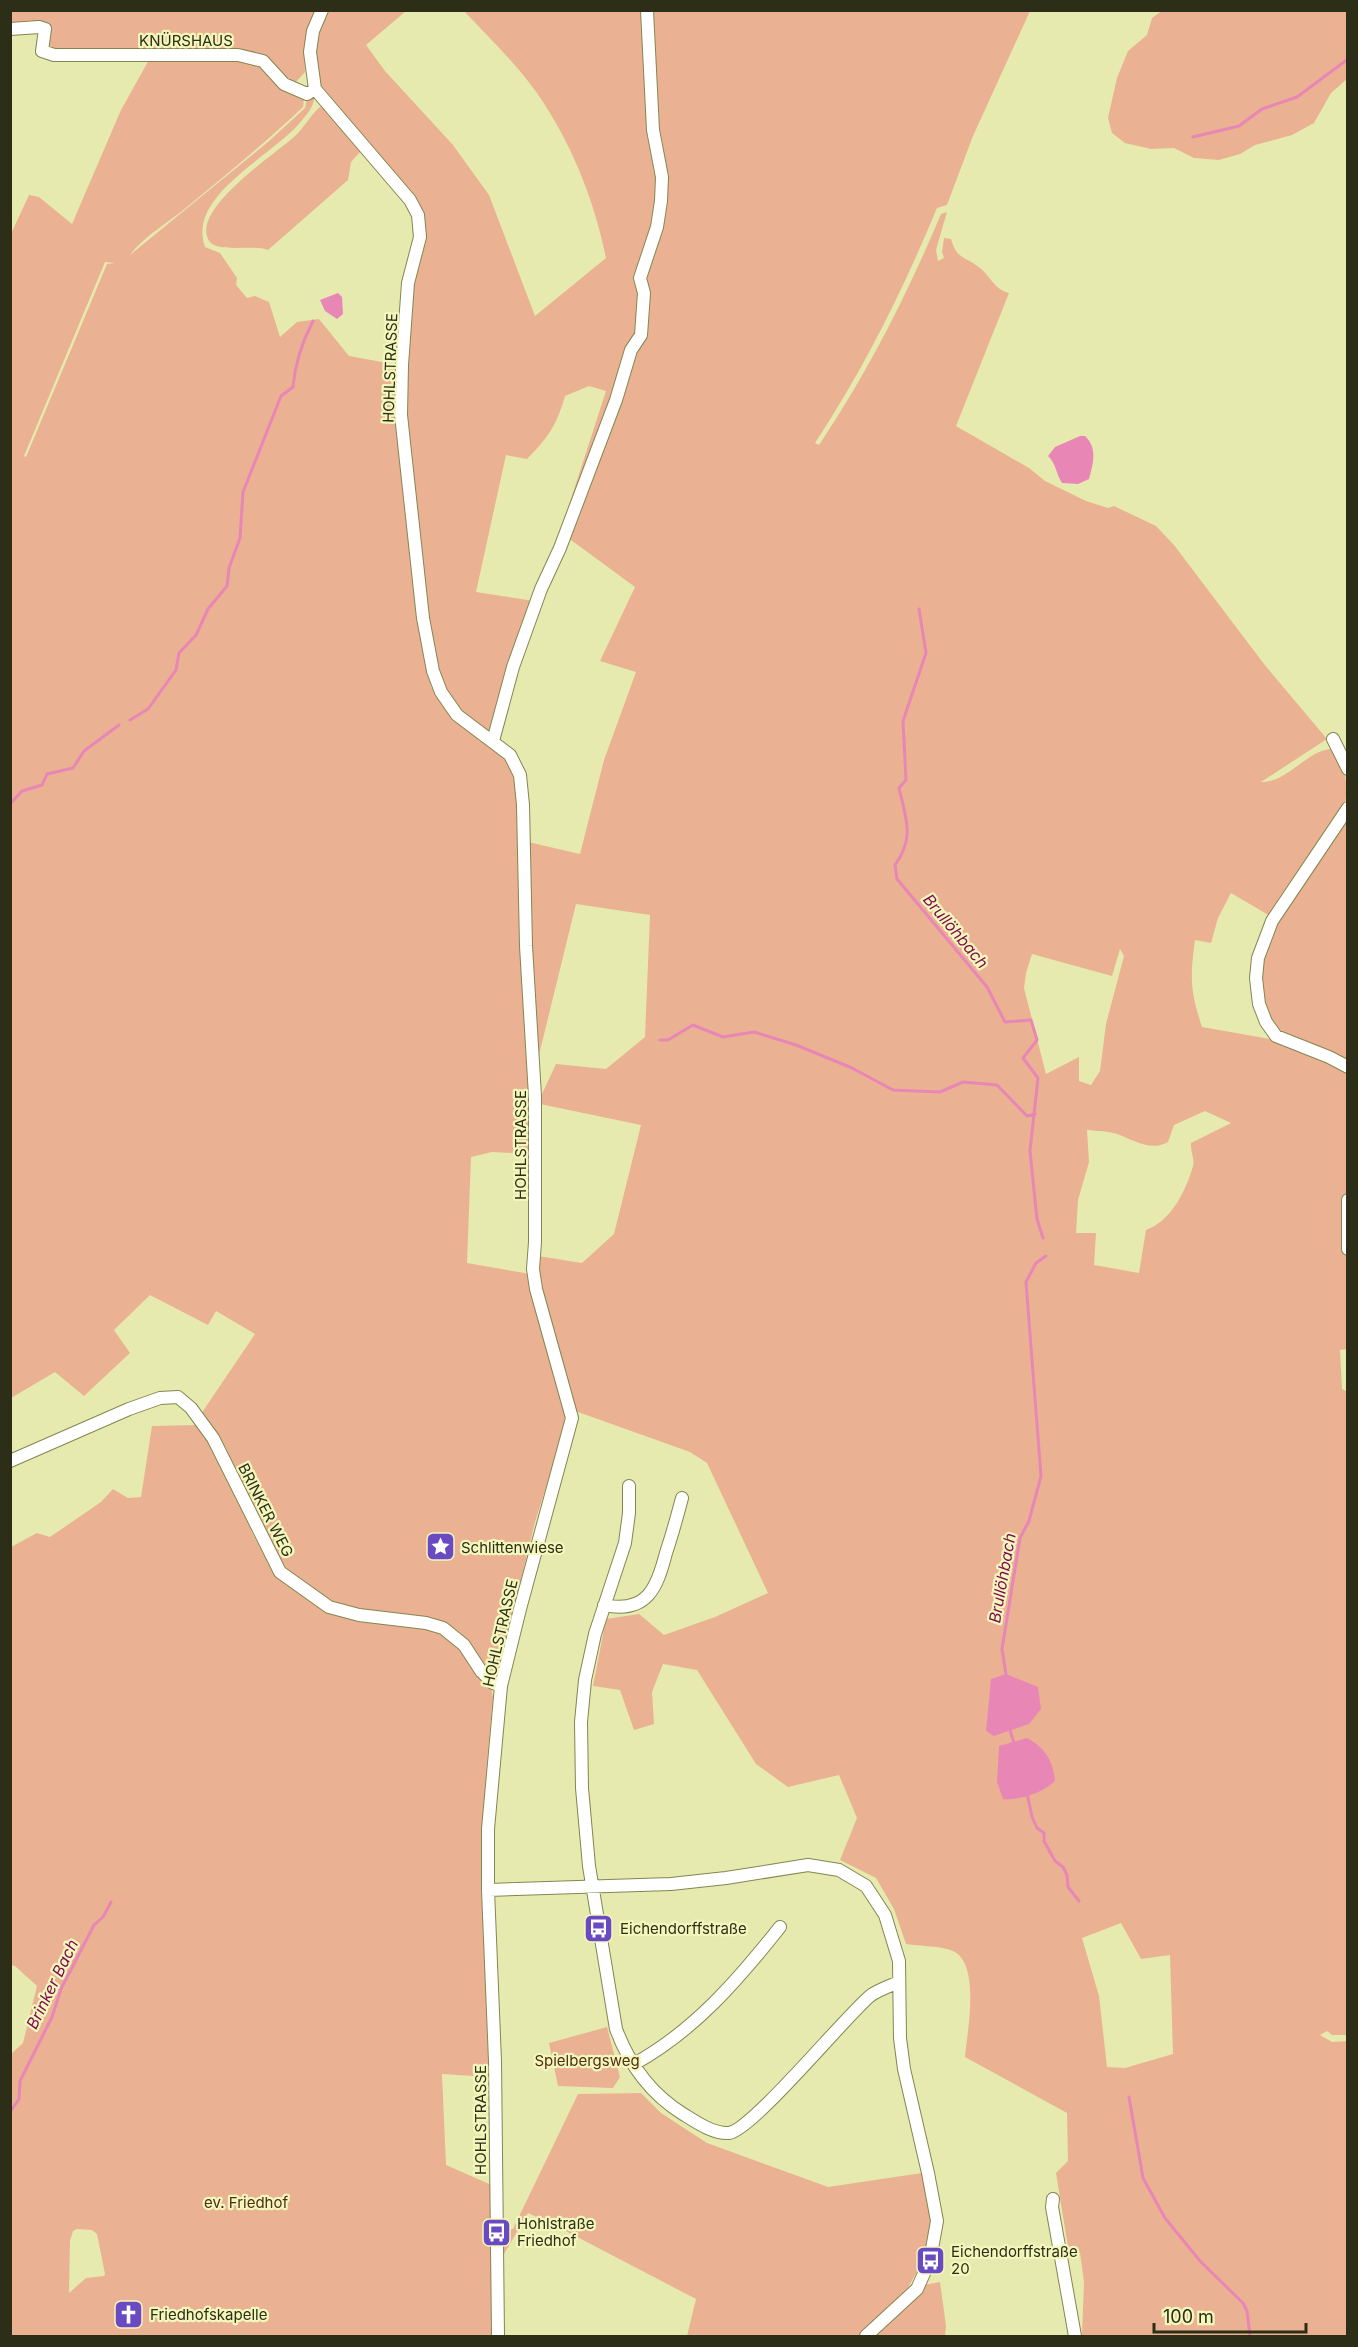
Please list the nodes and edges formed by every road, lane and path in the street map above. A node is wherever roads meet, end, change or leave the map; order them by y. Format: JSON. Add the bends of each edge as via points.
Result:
{"nodes":[{"id":1,"x":322,"y":10,"type":"edge"},
{"id":2,"x":647,"y":10,"type":"edge"},
{"id":3,"x":10,"y":29,"type":"edge"},
{"id":4,"x":315,"y":89,"type":"junction"},
{"id":5,"x":1333,"y":739,"type":"dead end"},
{"id":6,"x":493,"y":741,"type":"junction"},
{"id":7,"x":1347,"y":768,"type":"edge"},
{"id":8,"x":1347,"y":808,"type":"edge"},
{"id":9,"x":1347,"y":1067,"type":"edge"},
{"id":10,"x":1347,"y":1200,"type":"edge"},
{"id":11,"x":1347,"y":1248,"type":"edge"},
{"id":12,"x":10,"y":1461,"type":"edge"},
{"id":13,"x":629,"y":1486,"type":"dead end"},
{"id":14,"x":682,"y":1498,"type":"dead end"},
{"id":15,"x":604,"y":1605,"type":"junction"},
{"id":16,"x":501,"y":1686,"type":"junction"},
{"id":17,"x":593,"y":1888,"type":"junction"},
{"id":18,"x":488,"y":1890,"type":"junction"},
{"id":19,"x":780,"y":1927,"type":"dead end"},
{"id":20,"x":899,"y":1982,"type":"junction"},
{"id":21,"x":634,"y":2064,"type":"junction"},
{"id":22,"x":1053,"y":2199,"type":"dead end"},
{"id":23,"x":498,"y":2337,"type":"edge"},
{"id":24,"x":866,"y":2337,"type":"edge"},
{"id":25,"x":1075,"y":2337,"type":"edge"}],
"edges":[{"from":1,"to":4,"type":"street","via":[[310,52]]},
{"from":2,"to":6,"type":"street","via":[[653,130],[662,177],[657,227],[640,278],[644,293],[641,335],[631,350],[560,548],[541,589],[513,667]]},
{"from":3,"to":4,"type":"street","name":"KNÜRSHAUS","via":[[45,29],[42,51],[54,55],[238,55],[263,61],[284,84],[298,92],[307,94]]},
{"from":4,"to":6,"type":"street","name":"HOHLSTRASSE","via":[[410,200],[418,215],[420,237],[408,283],[401,390],[404,453],[423,618],[441,692],[457,715]]},
{"from":5,"to":7,"type":"street"},
{"from":6,"to":16,"type":"street","name":"HOHLSTRASSE","via":[[510,755],[520,775],[535,1096],[533,1269],[572,1418]]},
{"from":8,"to":9,"type":"street","via":[[1272,921],[1258,958],[1256,978],[1259,1004],[1276,1036]]},
{"from":10,"to":11,"type":"street"},
{"from":12,"to":16,"type":"street","name":"BRINKER WEG","via":[[129,1409],[160,1398],[178,1398],[191,1408],[213,1438],[280,1572],[329,1607],[443,1628],[464,1645],[481,1671]]},
{"from":13,"to":15,"type":"street","via":[[625,1543]]},
{"from":14,"to":15,"type":"street","via":[[660,1577],[651,1595],[628,1606]]},
{"from":15,"to":17,"type":"street","via":[[585,1680],[581,1722],[582,1788]]},
{"from":16,"to":18,"type":"street","name":"HOHLSTRASSE","via":[[488,1829]]},
{"from":17,"to":18,"type":"street"},
{"from":17,"to":20,"type":"street","via":[[671,1884],[808,1865],[839,1870],[866,1886],[885,1916],[900,1961]]},
{"from":17,"to":21,"type":"street","via":[[615,2030]]},
{"from":18,"to":23,"type":"street","name":"HOHLSTRASSE","via":[[495,2061]]},
{"from":19,"to":21,"type":"street","via":[[751,1964],[692,2024]]},
{"from":20,"to":21,"type":"street","via":[[871,1995],[767,2103],[731,2133],[719,2133],[674,2108],[647,2085]]},
{"from":20,"to":24,"type":"street","via":[[904,2069],[937,2221],[930,2260],[916,2289]]},
{"from":22,"to":25,"type":"street"}]}
